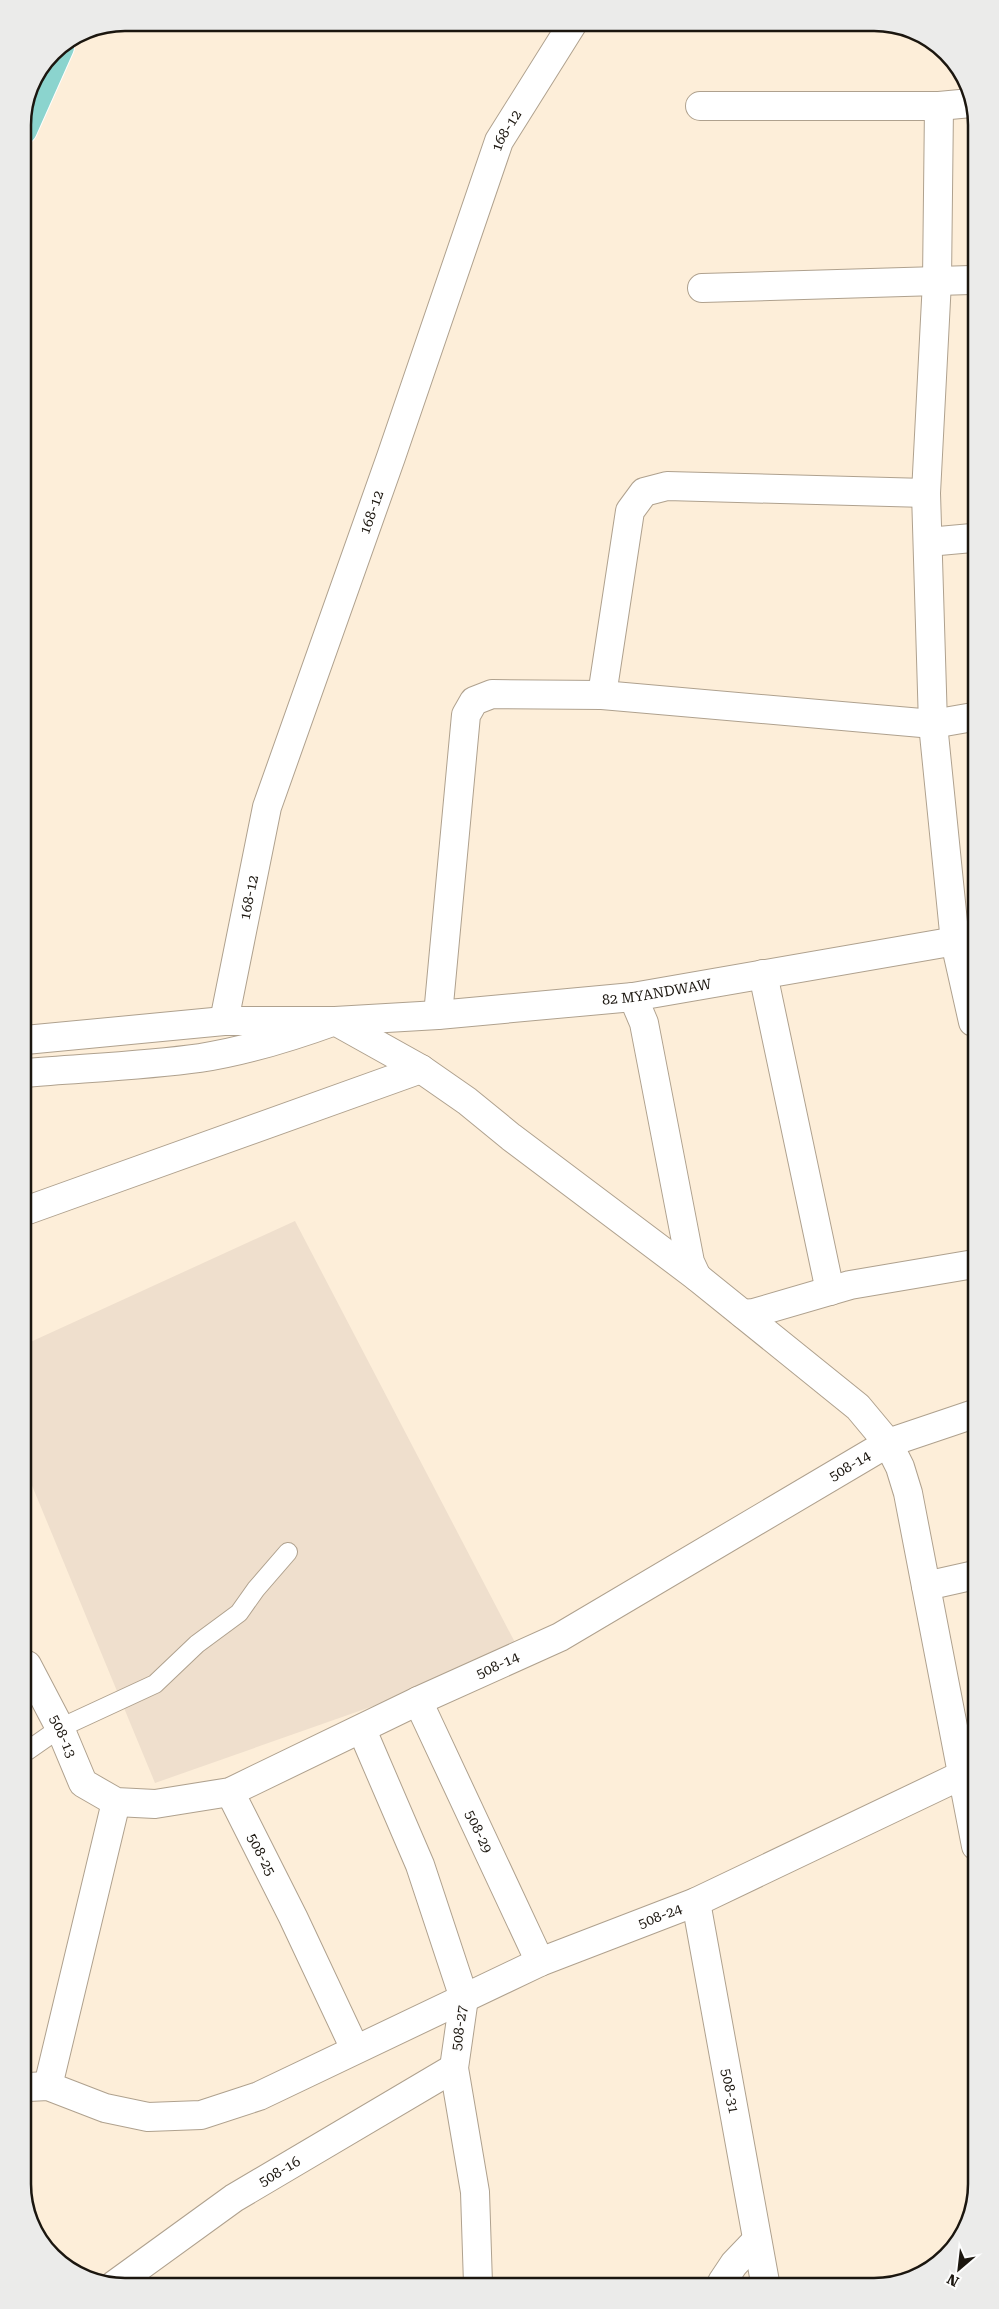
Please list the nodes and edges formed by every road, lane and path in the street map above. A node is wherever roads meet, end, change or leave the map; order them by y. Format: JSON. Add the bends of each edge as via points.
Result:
{"nodes":[{"id":1,"x":568,"y":31,"type":"edge"},
{"id":2,"x":51,"y":67,"type":"edge"},
{"id":3,"x":965,"y":104,"type":"edge"},
{"id":4,"x":700,"y":106,"type":"dead end"},
{"id":5,"x":939,"y":106,"type":"junction"},
{"id":6,"x":33,"y":108,"type":"edge"},
{"id":7,"x":968,"y":280,"type":"edge"},
{"id":8,"x":937,"y":281,"type":"junction"},
{"id":9,"x":702,"y":288,"type":"dead end"},
{"id":10,"x":926,"y":493,"type":"junction"},
{"id":11,"x":968,"y":538,"type":"edge"},
{"id":12,"x":928,"y":542,"type":"junction"},
{"id":13,"x":602,"y":695,"type":"junction"},
{"id":14,"x":968,"y":718,"type":"edge"},
{"id":15,"x":933,"y":724,"type":"junction"},
{"id":16,"x":964,"y":940,"type":"edge"},
{"id":17,"x":763,"y":974,"type":"junction"},
{"id":18,"x":968,"y":976,"type":"edge"},
{"id":19,"x":633,"y":997,"type":"junction"},
{"id":20,"x":438,"y":1015,"type":"junction"},
{"id":21,"x":224,"y":1021,"type":"junction"},
{"id":22,"x":335,"y":1021,"type":"junction"},
{"id":23,"x":31,"y":1039,"type":"edge"},
{"id":24,"x":421,"y":1069,"type":"junction"},
{"id":25,"x":31,"y":1072,"type":"edge"},
{"id":26,"x":31,"y":1209,"type":"edge"},
{"id":27,"x":968,"y":1265,"type":"edge"},
{"id":28,"x":697,"y":1277,"type":"junction"},
{"id":29,"x":830,"y":1291,"type":"junction"},
{"id":30,"x":743,"y":1314,"type":"junction"},
{"id":31,"x":968,"y":1416,"type":"edge"},
{"id":32,"x":888,"y":1443,"type":"junction"},
{"id":33,"x":288,"y":1552,"type":"dead end"},
{"id":34,"x":968,"y":1577,"type":"edge"},
{"id":35,"x":926,"y":1586,"type":"junction"},
{"id":36,"x":31,"y":1673,"type":"edge"},
{"id":37,"x":418,"y":1701,"type":"junction"},
{"id":38,"x":60,"y":1728,"type":"junction"},
{"id":39,"x":362,"y":1730,"type":"junction"},
{"id":40,"x":31,"y":1748,"type":"edge"},
{"id":41,"x":962,"y":1775,"type":"junction"},
{"id":42,"x":83,"y":1783,"type":"joint"},
{"id":43,"x":230,"y":1792,"type":"junction"},
{"id":44,"x":116,"y":1802,"type":"junction"},
{"id":45,"x":968,"y":1805,"type":"edge"},
{"id":46,"x":696,"y":1902,"type":"junction"},
{"id":47,"x":540,"y":1962,"type":"junction"},
{"id":48,"x":464,"y":1998,"type":"junction"},
{"id":49,"x":355,"y":2049,"type":"junction"},
{"id":50,"x":454,"y":2068,"type":"junction"},
{"id":51,"x":38,"y":2087,"type":"edge"},
{"id":52,"x":757,"y":2240,"type":"junction"},
{"id":53,"x":124,"y":2278,"type":"edge"},
{"id":54,"x":478,"y":2278,"type":"edge"},
{"id":55,"x":725,"y":2278,"type":"edge"},
{"id":56,"x":764,"y":2278,"type":"edge"}],
"edges":[{"from":1,"to":21,"type":"street","name":"168-12","via":[[499,141],[267,807]]},
{"from":2,"to":6,"type":"main road"},
{"from":3,"to":5,"type":"street"},
{"from":4,"to":5,"type":"street"},
{"from":5,"to":8,"type":"street"},
{"from":7,"to":8,"type":"street"},
{"from":8,"to":9,"type":"street"},
{"from":8,"to":10,"type":"street"},
{"from":10,"to":12,"type":"street"},
{"from":10,"to":13,"type":"street","via":[[667,486],[644,492],[630,511]]},
{"from":11,"to":12,"type":"street"},
{"from":12,"to":15,"type":"street"},
{"from":13,"to":15,"type":"street"},
{"from":13,"to":20,"type":"street","via":[[492,694],[474,701],[466,715]]},
{"from":14,"to":15,"type":"street"},
{"from":15,"to":16,"type":"street"},
{"from":16,"to":17,"type":"street","name":"82 MYANDWAW"},
{"from":16,"to":18,"type":"street"},
{"from":17,"to":19,"type":"street","name":"82 MYANDWAW"},
{"from":17,"to":29,"type":"street"},
{"from":19,"to":20,"type":"street","name":"82 MYANDWAW"},
{"from":19,"to":28,"type":"street","via":[[644,1023],[690,1262]]},
{"from":20,"to":22,"type":"street","name":"82 MYANDWAW"},
{"from":21,"to":22,"type":"street"},
{"from":21,"to":23,"type":"street"},
{"from":22,"to":24,"type":"street"},
{"from":22,"to":25,"type":"street","via":[[291,1037],[200,1058]]},
{"from":24,"to":26,"type":"street"},
{"from":24,"to":28,"type":"street"},
{"from":27,"to":29,"type":"street"},
{"from":28,"to":30,"type":"street"},
{"from":29,"to":30,"type":"street"},
{"from":30,"to":32,"type":"street","via":[[858,1407]]},
{"from":31,"to":32,"type":"street","name":"508-14"},
{"from":32,"to":35,"type":"street","via":[[908,1493]]},
{"from":32,"to":37,"type":"street","name":"508-14","via":[[560,1637]]},
{"from":33,"to":38,"type":"lane","via":[[239,1613],[197,1644],[155,1684]]},
{"from":34,"to":35,"type":"street"},
{"from":35,"to":41,"type":"street"},
{"from":36,"to":38,"type":"street","name":"508-13"},
{"from":37,"to":39,"type":"street","name":"508-14"},
{"from":37,"to":47,"type":"street","name":"508-29"},
{"from":38,"to":40,"type":"lane"},
{"from":38,"to":42,"type":"street","name":"508-13"},
{"from":39,"to":43,"type":"street","name":"508-14"},
{"from":39,"to":48,"type":"street","name":"508-27","via":[[420,1865]]},
{"from":41,"to":45,"type":"street"},
{"from":41,"to":46,"type":"street","name":"508-24"},
{"from":42,"to":44,"type":"street","name":"508-14"},
{"from":43,"to":44,"type":"street","name":"508-14","via":[[155,1804]]},
{"from":43,"to":49,"type":"street","name":"508-25"},
{"from":44,"to":51,"type":"street"},
{"from":46,"to":47,"type":"street","name":"508-24"},
{"from":46,"to":52,"type":"street","name":"508-31"},
{"from":47,"to":48,"type":"street","name":"508-24"},
{"from":48,"to":49,"type":"street","name":"508-24"},
{"from":48,"to":50,"type":"street","name":"508-27"},
{"from":49,"to":51,"type":"street","name":"508-24","via":[[259,2096],[200,2115],[148,2117],[105,2108]]},
{"from":50,"to":53,"type":"street","name":"508-16","via":[[234,2198]]},
{"from":50,"to":54,"type":"street","name":"508-27","via":[[475,2192]]},
{"from":52,"to":55,"type":"street"},
{"from":52,"to":56,"type":"street","name":"508-31"}]}
